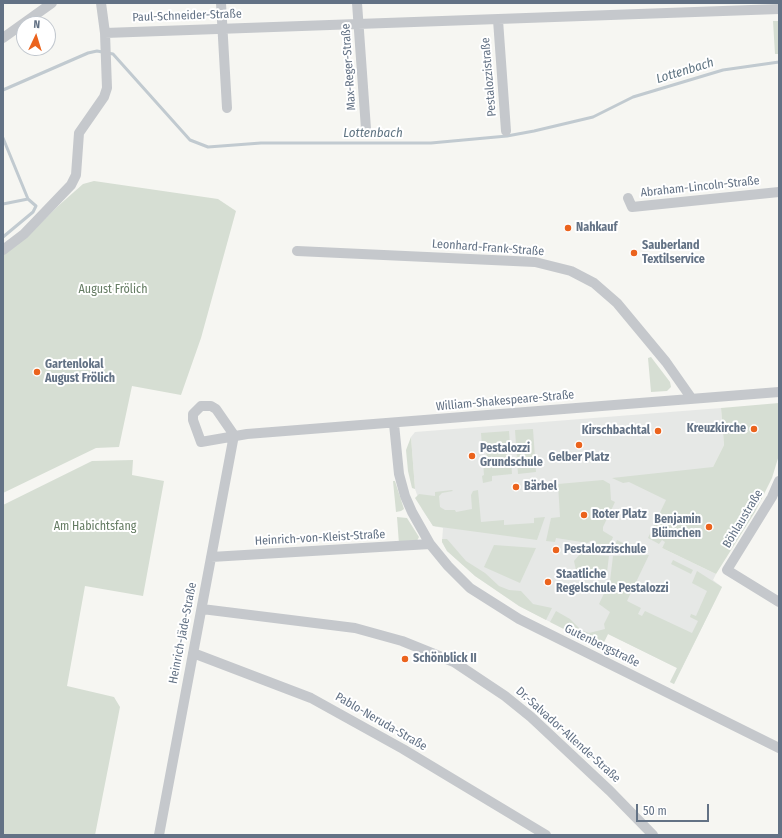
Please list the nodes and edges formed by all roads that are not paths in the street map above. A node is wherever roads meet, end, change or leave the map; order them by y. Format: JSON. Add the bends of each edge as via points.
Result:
{"nodes":[{"id":1,"x":52,"y":3,"type":"edge"},
{"id":2,"x":101,"y":3,"type":"edge"},
{"id":3,"x":221,"y":3,"type":"edge"},
{"id":4,"x":357,"y":3,"type":"edge"},
{"id":5,"x":777,"y":7,"type":"edge"},
{"id":6,"x":498,"y":20,"type":"junction"},
{"id":7,"x":358,"y":23,"type":"junction"},
{"id":8,"x":223,"y":27,"type":"junction"},
{"id":9,"x":106,"y":37,"type":"junction"},
{"id":10,"x":3,"y":38,"type":"edge"},
{"id":11,"x":227,"y":108,"type":"dead end"},
{"id":12,"x":366,"y":129,"type":"dead end"},
{"id":13,"x":506,"y":131,"type":"dead end"},
{"id":14,"x":779,"y":192,"type":"edge"},
{"id":15,"x":628,"y":198,"type":"dead end"},
{"id":16,"x":3,"y":250,"type":"edge"},
{"id":17,"x":297,"y":251,"type":"dead end"},
{"id":18,"x":779,"y":392,"type":"edge"},
{"id":19,"x":692,"y":399,"type":"junction"},
{"id":20,"x":394,"y":424,"type":"junction"},
{"id":21,"x":234,"y":435,"type":"joint"},
{"id":22,"x":779,"y":481,"type":"edge"},
{"id":23,"x":430,"y":544,"type":"junction"},
{"id":24,"x":212,"y":556,"type":"junction"},
{"id":25,"x":779,"y":602,"type":"edge"},
{"id":26,"x":202,"y":609,"type":"junction"},
{"id":27,"x":193,"y":653,"type":"junction"},
{"id":28,"x":779,"y":748,"type":"edge"},
{"id":29,"x":159,"y":835,"type":"edge"},
{"id":30,"x":546,"y":835,"type":"edge"},
{"id":31,"x":653,"y":835,"type":"edge"}],
"edges":[{"from":1,"to":10,"type":"street"},
{"from":2,"to":9,"type":"street"},
{"from":3,"to":8,"type":"street"},
{"from":4,"to":7,"type":"street","name":"Max-Reger-Straße"},
{"from":5,"to":6,"type":"street","name":"Paul-Schneider-Straße"},
{"from":6,"to":7,"type":"street","name":"Paul-Schneider-Straße"},
{"from":6,"to":13,"type":"street","name":"Pestalozzistraße"},
{"from":7,"to":8,"type":"street","name":"Paul-Schneider-Straße"},
{"from":7,"to":12,"type":"street","name":"Max-Reger-Straße"},
{"from":8,"to":9,"type":"street","name":"Paul-Schneider-Straße"},
{"from":8,"to":11,"type":"street"},
{"from":9,"to":16,"type":"street","via":[[108,84],[106,93],[79,132],[76,175],[71,185],[42,216]]},
{"from":14,"to":15,"type":"street","name":"Abraham-Lincoln-Straße","via":[[632,207]]},
{"from":17,"to":19,"type":"street","name":"Leonhard-Frank-Straße","via":[[534,262],[571,271],[594,283],[617,304],[666,362]]},
{"from":18,"to":19,"type":"street","name":"William-Shakespeare-Straße"},
{"from":19,"to":20,"type":"street","name":"William-Shakespeare-Straße"},
{"from":20,"to":21,"type":"street","name":"William-Shakespeare-Straße"},
{"from":20,"to":23,"type":"street","name":"Gutenbergstraße","via":[[399,474],[405,496]]},
{"from":21,"to":24,"type":"street","name":"Heinrich-Jäde-Straße"},
{"from":22,"to":25,"type":"street","name":"Böhlaustraße","via":[[772,497],[727,570]]},
{"from":23,"to":24,"type":"street","name":"Heinrich-von-Kleist-Straße"},
{"from":23,"to":28,"type":"street","name":"Gutenbergstraße","via":[[470,588],[498,607]]},
{"from":24,"to":26,"type":"street","name":"Heinrich-Jäde-Straße"},
{"from":26,"to":27,"type":"street","name":"Heinrich-Jäde-Straße"},
{"from":26,"to":31,"type":"street","name":"Dr.-Salvador-Allende-Straße","via":[[355,628],[402,641],[454,662],[531,717]]},
{"from":27,"to":29,"type":"street","name":"Heinrich-Jäde-Straße"},
{"from":27,"to":30,"type":"street","name":"Pablo-Neruda-Straße","via":[[325,705]]}]}
